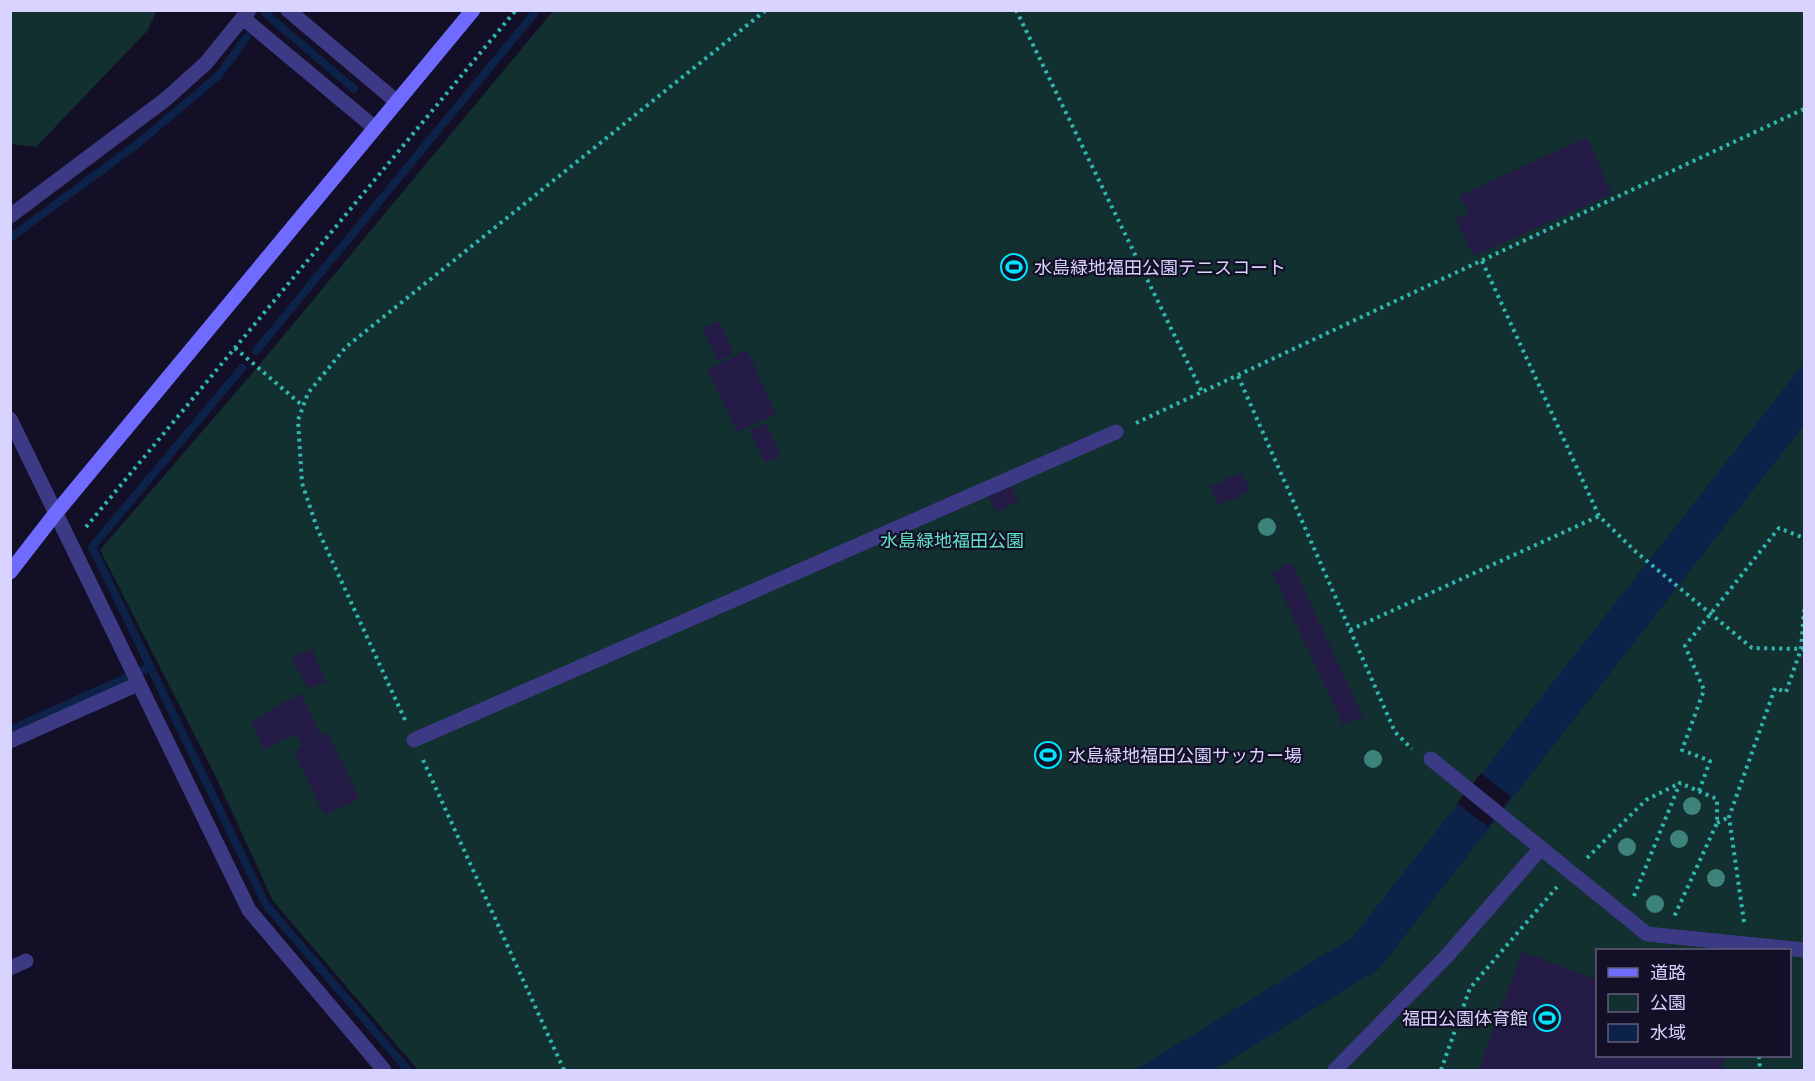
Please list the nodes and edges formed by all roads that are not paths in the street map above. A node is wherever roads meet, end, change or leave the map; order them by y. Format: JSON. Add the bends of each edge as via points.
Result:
{"nodes":[{"id":1,"x":288,"y":10,"type":"edge"},
{"id":2,"x":473,"y":10,"type":"edge"},
{"id":3,"x":246,"y":14,"type":"edge"},
{"id":4,"x":397,"y":102,"type":"junction"},
{"id":5,"x":375,"y":128,"type":"junction"},
{"id":6,"x":10,"y":216,"type":"edge"},
{"id":7,"x":10,"y":419,"type":"edge"},
{"id":8,"x":1116,"y":432,"type":"road end"},
{"id":9,"x":55,"y":514,"type":"junction"},
{"id":10,"x":10,"y":572,"type":"edge"},
{"id":11,"x":135,"y":677,"type":"junction"},
{"id":12,"x":414,"y":740,"type":"road end"},
{"id":13,"x":10,"y":741,"type":"edge"},
{"id":14,"x":1431,"y":759,"type":"road end"},
{"id":15,"x":1541,"y":848,"type":"junction"},
{"id":16,"x":1804,"y":950,"type":"edge"},
{"id":17,"x":27,"y":961,"type":"dead end"},
{"id":18,"x":10,"y":968,"type":"edge"},
{"id":19,"x":384,"y":1071,"type":"edge"},
{"id":20,"x":1335,"y":1071,"type":"edge"}],
"edges":[{"from":1,"to":4,"type":"street"},
{"from":2,"to":4,"type":"street"},
{"from":3,"to":5,"type":"street"},
{"from":3,"to":6,"type":"street","via":[[206,63],[166,99]]},
{"from":4,"to":5,"type":"street"},
{"from":5,"to":9,"type":"street"},
{"from":7,"to":9,"type":"street"},
{"from":8,"to":12,"type":"street"},
{"from":9,"to":10,"type":"street"},
{"from":9,"to":11,"type":"street"},
{"from":11,"to":13,"type":"street"},
{"from":11,"to":19,"type":"street","via":[[249,910]]},
{"from":14,"to":15,"type":"street"},
{"from":15,"to":16,"type":"street","via":[[1647,934]]},
{"from":15,"to":20,"type":"street","via":[[1446,957]]},
{"from":17,"to":18,"type":"street"}]}
